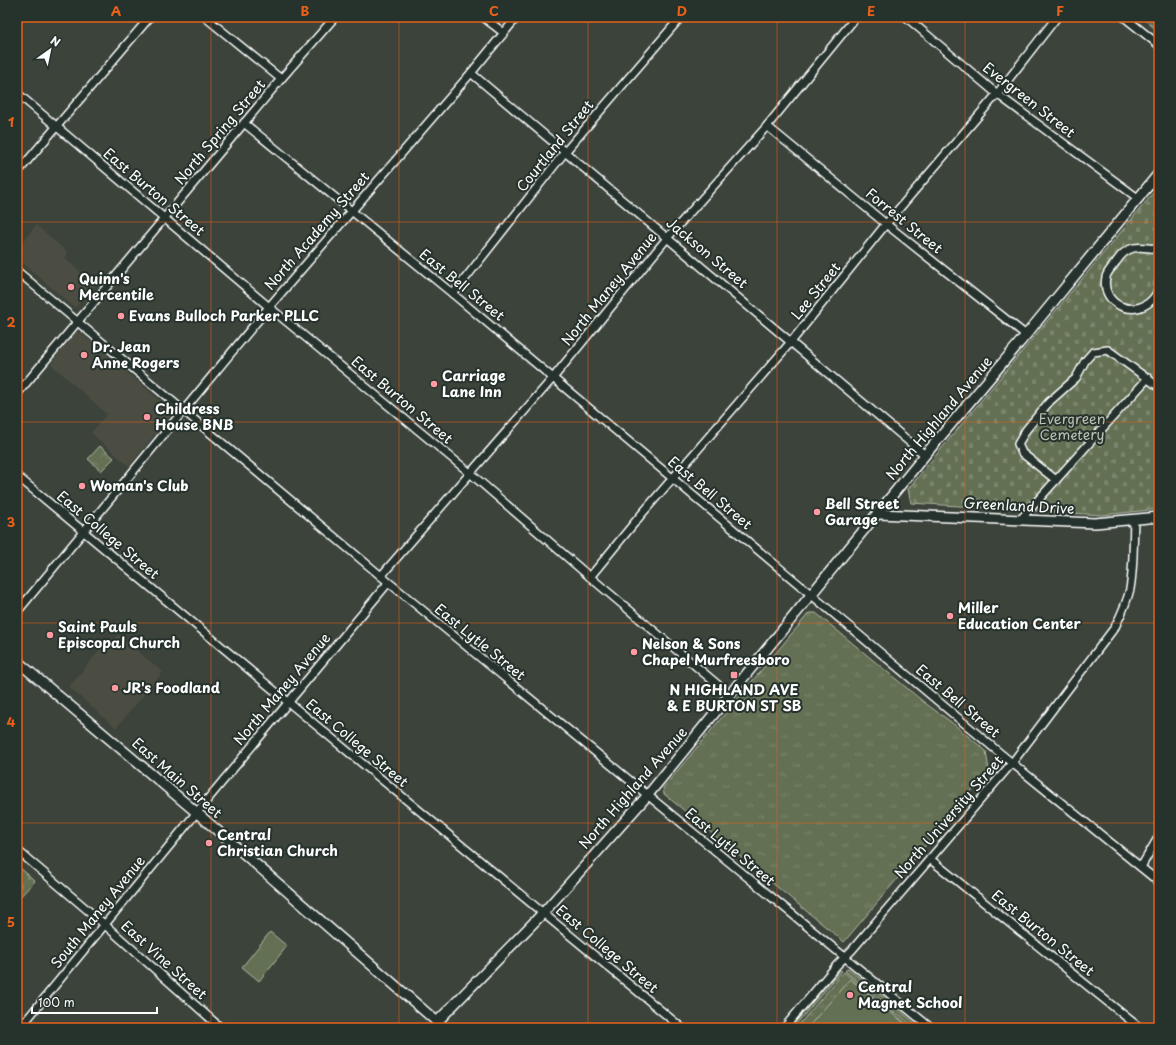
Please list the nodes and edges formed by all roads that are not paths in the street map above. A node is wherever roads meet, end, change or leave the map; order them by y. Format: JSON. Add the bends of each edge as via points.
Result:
{"nodes":[{"id":1,"x":150,"y":17,"type":"edge"},
{"id":2,"x":205,"y":17,"type":"edge"},
{"id":3,"x":335,"y":17,"type":"edge"},
{"id":4,"x":483,"y":17,"type":"edge"},
{"id":5,"x":517,"y":17,"type":"edge"},
{"id":6,"x":681,"y":17,"type":"edge"},
{"id":7,"x":856,"y":17,"type":"edge"},
{"id":8,"x":906,"y":17,"type":"edge"},
{"id":9,"x":1057,"y":17,"type":"edge"},
{"id":10,"x":1124,"y":17,"type":"edge"},
{"id":11,"x":504,"y":33,"type":"junction"},
{"id":12,"x":1159,"y":45,"type":"edge"},
{"id":13,"x":471,"y":73,"type":"junction"},
{"id":14,"x":281,"y":79,"type":"junction"},
{"id":15,"x":17,"y":93,"type":"edge"},
{"id":16,"x":997,"y":94,"type":"junction"},
{"id":17,"x":244,"y":123,"type":"junction"},
{"id":18,"x":767,"y":126,"type":"junction"},
{"id":19,"x":57,"y":127,"type":"junction"},
{"id":20,"x":565,"y":152,"type":"junction"},
{"id":21,"x":17,"y":173,"type":"edge"},
{"id":22,"x":1159,"y":173,"type":"edge"},
{"id":23,"x":1139,"y":199,"type":"junction"},
{"id":24,"x":351,"y":211,"type":"junction"},
{"id":25,"x":164,"y":219,"type":"junction"},
{"id":26,"x":886,"y":224,"type":"junction"},
{"id":27,"x":668,"y":237,"type":"junction"},
{"id":28,"x":1159,"y":248,"type":"edge"},
{"id":29,"x":17,"y":271,"type":"edge"},
{"id":30,"x":1159,"y":282,"type":"edge"},
{"id":31,"x":453,"y":294,"type":"junction"},
{"id":32,"x":1158,"y":299,"type":"edge"},
{"id":33,"x":269,"y":307,"type":"junction"},
{"id":34,"x":77,"y":322,"type":"junction"},
{"id":35,"x":1026,"y":335,"type":"junction"},
{"id":36,"x":791,"y":342,"type":"junction"},
{"id":37,"x":553,"y":378,"type":"junction"},
{"id":38,"x":1148,"y":378,"type":"junction"},
{"id":39,"x":1159,"y":386,"type":"edge"},
{"id":40,"x":17,"y":394,"type":"edge"},
{"id":41,"x":183,"y":411,"type":"junction"},
{"id":42,"x":926,"y":455,"type":"junction"},
{"id":43,"x":470,"y":473,"type":"junction"},
{"id":44,"x":17,"y":476,"type":"edge"},
{"id":45,"x":672,"y":479,"type":"junction"},
{"id":46,"x":1056,"y":480,"type":"junction"},
{"id":47,"x":878,"y":514,"type":"junction"},
{"id":48,"x":1159,"y":517,"type":"edge"},
{"id":49,"x":1020,"y":520,"type":"junction"},
{"id":50,"x":1134,"y":520,"type":"junction"},
{"id":51,"x":84,"y":532,"type":"junction"},
{"id":52,"x":380,"y":576,"type":"junction"},
{"id":53,"x":590,"y":577,"type":"junction"},
{"id":54,"x":388,"y":583,"type":"junction"},
{"id":55,"x":812,"y":596,"type":"junction"},
{"id":56,"x":17,"y":612,"type":"edge"},
{"id":57,"x":17,"y":661,"type":"edge"},
{"id":58,"x":730,"y":695,"type":"junction"},
{"id":59,"x":288,"y":702,"type":"junction"},
{"id":60,"x":1012,"y":763,"type":"junction"},
{"id":61,"x":648,"y":796,"type":"junction"},
{"id":62,"x":196,"y":812,"type":"junction"},
{"id":63,"x":1159,"y":836,"type":"edge"},
{"id":64,"x":17,"y":850,"type":"edge"},
{"id":65,"x":930,"y":859,"type":"junction"},
{"id":66,"x":1141,"y":867,"type":"junction"},
{"id":67,"x":1159,"y":882,"type":"edge"},
{"id":68,"x":543,"y":913,"type":"junction"},
{"id":69,"x":104,"y":924,"type":"junction"},
{"id":70,"x":844,"y":958,"type":"junction"},
{"id":71,"x":437,"y":1026,"type":"edge"},
{"id":72,"x":20,"y":1028,"type":"edge"},
{"id":73,"x":221,"y":1028,"type":"edge"},
{"id":74,"x":682,"y":1028,"type":"edge"},
{"id":75,"x":784,"y":1028,"type":"edge"},
{"id":76,"x":930,"y":1028,"type":"edge"},
{"id":77,"x":1140,"y":1028,"type":"edge"}],
"edges":[{"from":1,"to":19,"type":"street"},
{"from":2,"to":14,"type":"street"},
{"from":3,"to":14,"type":"street","name":"North Spring Street"},
{"from":4,"to":11,"type":"street"},
{"from":5,"to":11,"type":"street","name":"North Academy Street"},
{"from":6,"to":20,"type":"street","name":"Courtland Street"},
{"from":7,"to":18,"type":"street","name":"North Maney Avenue"},
{"from":8,"to":16,"type":"street","name":"Evergreen Street"},
{"from":9,"to":16,"type":"street","name":"Lee Street"},
{"from":10,"to":12,"type":"street"},
{"from":11,"to":13,"type":"street","name":"North Academy Street"},
{"from":13,"to":20,"type":"street","name":"Jackson Street"},
{"from":13,"to":24,"type":"street","name":"North Academy Street"},
{"from":14,"to":17,"type":"street","name":"North Spring Street"},
{"from":15,"to":19,"type":"street","name":"East Burton Street"},
{"from":16,"to":23,"type":"street","name":"Evergreen Street"},
{"from":16,"to":26,"type":"street","name":"Lee Street"},
{"from":17,"to":24,"type":"street","name":"East Bell Street"},
{"from":17,"to":25,"type":"street","name":"North Spring Street"},
{"from":18,"to":26,"type":"street","name":"Forrest Street"},
{"from":18,"to":27,"type":"street","name":"North Maney Avenue"},
{"from":19,"to":21,"type":"street"},
{"from":19,"to":25,"type":"street","name":"East Burton Street"},
{"from":20,"to":27,"type":"street","name":"Jackson Street"},
{"from":20,"to":31,"type":"street","name":"Courtland Street"},
{"from":22,"to":23,"type":"street","name":"North Highland Avenue"},
{"from":23,"to":35,"type":"street","name":"North Highland Avenue"},
{"from":24,"to":31,"type":"street","name":"East Bell Street"},
{"from":24,"to":33,"type":"street","name":"North Academy Street"},
{"from":25,"to":33,"type":"street","name":"East Burton Street"},
{"from":25,"to":34,"type":"street","name":"North Spring Street"},
{"from":26,"to":35,"type":"street","name":"Forrest Street"},
{"from":26,"to":36,"type":"street","name":"Lee Street"},
{"from":27,"to":36,"type":"street","name":"Jackson Street"},
{"from":27,"to":37,"type":"street","name":"North Maney Avenue"},
{"from":28,"to":32,"type":"street","via":[[1136,248],[1122,252],[1106,276],[1106,291],[1114,302],[1127,309],[1144,307]]},
{"from":29,"to":34,"type":"street","name":"East Lytle Street"},
{"from":30,"to":32,"type":"street"},
{"from":31,"to":37,"type":"street","name":"East Bell Street"},
{"from":33,"to":41,"type":"street","name":"North Academy Street"},
{"from":33,"to":43,"type":"street","name":"East Burton Street"},
{"from":34,"to":40,"type":"street","name":"North Spring Street"},
{"from":34,"to":41,"type":"street","name":"East Lytle Street"},
{"from":35,"to":42,"type":"street","name":"North Highland Avenue"},
{"from":36,"to":42,"type":"street","name":"Jackson Street"},
{"from":36,"to":45,"type":"street","name":"Lee Street"},
{"from":37,"to":43,"type":"street","name":"North Maney Avenue"},
{"from":37,"to":45,"type":"street","name":"East Bell Street"},
{"from":38,"to":39,"type":"street"},
{"from":38,"to":46,"type":"street"},
{"from":38,"to":46,"type":"street","via":[[1108,350],[1093,352],[1076,378],[1049,402],[1018,444],[1022,453]]},
{"from":41,"to":51,"type":"street","name":"North Academy Street"},
{"from":41,"to":52,"type":"street","name":"East Lytle Street"},
{"from":42,"to":47,"type":"street","name":"North Highland Avenue"},
{"from":43,"to":52,"type":"street","name":"North Maney Avenue"},
{"from":43,"to":53,"type":"street","name":"East Burton Street"},
{"from":44,"to":51,"type":"street","name":"East College Street"},
{"from":45,"to":53,"type":"street","name":"Lee Street"},
{"from":45,"to":55,"type":"street","name":"East Bell Street"},
{"from":46,"to":49,"type":"street"},
{"from":47,"to":49,"type":"street","name":"Greenland Drive"},
{"from":47,"to":55,"type":"street","name":"North Highland Avenue"},
{"from":48,"to":50,"type":"street","name":"Greenland Drive"},
{"from":49,"to":50,"type":"street","name":"Greenland Drive","via":[[1094,523]]},
{"from":50,"to":60,"type":"street","name":"North University Street","via":[[1130,589],[1115,627]]},
{"from":51,"to":56,"type":"street","name":"North Academy Street"},
{"from":51,"to":59,"type":"street","name":"East College Street"},
{"from":52,"to":54,"type":"street","name":"East Lytle Street"},
{"from":53,"to":58,"type":"street","name":"East Burton Street"},
{"from":54,"to":59,"type":"street","name":"North Maney Avenue"},
{"from":54,"to":61,"type":"street","name":"East Lytle Street"},
{"from":55,"to":58,"type":"street","name":"North Highland Avenue"},
{"from":55,"to":60,"type":"street","name":"East Bell Street"},
{"from":57,"to":62,"type":"street","name":"East Main Street"},
{"from":58,"to":61,"type":"street","name":"North Highland Avenue"},
{"from":59,"to":62,"type":"street","name":"North Maney Avenue"},
{"from":59,"to":68,"type":"street","name":"East College Street"},
{"from":60,"to":65,"type":"street","name":"North University Street"},
{"from":60,"to":66,"type":"street","name":"East Bell Street"},
{"from":61,"to":68,"type":"street","name":"North Highland Avenue"},
{"from":61,"to":70,"type":"street","name":"East Lytle Street"},
{"from":62,"to":69,"type":"street","name":"South Maney Avenue"},
{"from":62,"to":71,"type":"street","name":"East Main Street"},
{"from":63,"to":66,"type":"street"},
{"from":64,"to":69,"type":"street","name":"East Vine Street"},
{"from":65,"to":70,"type":"street","name":"North University Street"},
{"from":65,"to":77,"type":"street","name":"East Burton Street"},
{"from":66,"to":67,"type":"street","name":"East Bell Street"},
{"from":68,"to":71,"type":"street","name":"North Highland Avenue"},
{"from":68,"to":74,"type":"street","name":"East College Street"},
{"from":69,"to":72,"type":"street","name":"South Maney Avenue"},
{"from":69,"to":73,"type":"street","name":"East Vine Street"},
{"from":70,"to":75,"type":"street","name":"North University Street"},
{"from":70,"to":76,"type":"street","name":"East Lytle Street"}]}
